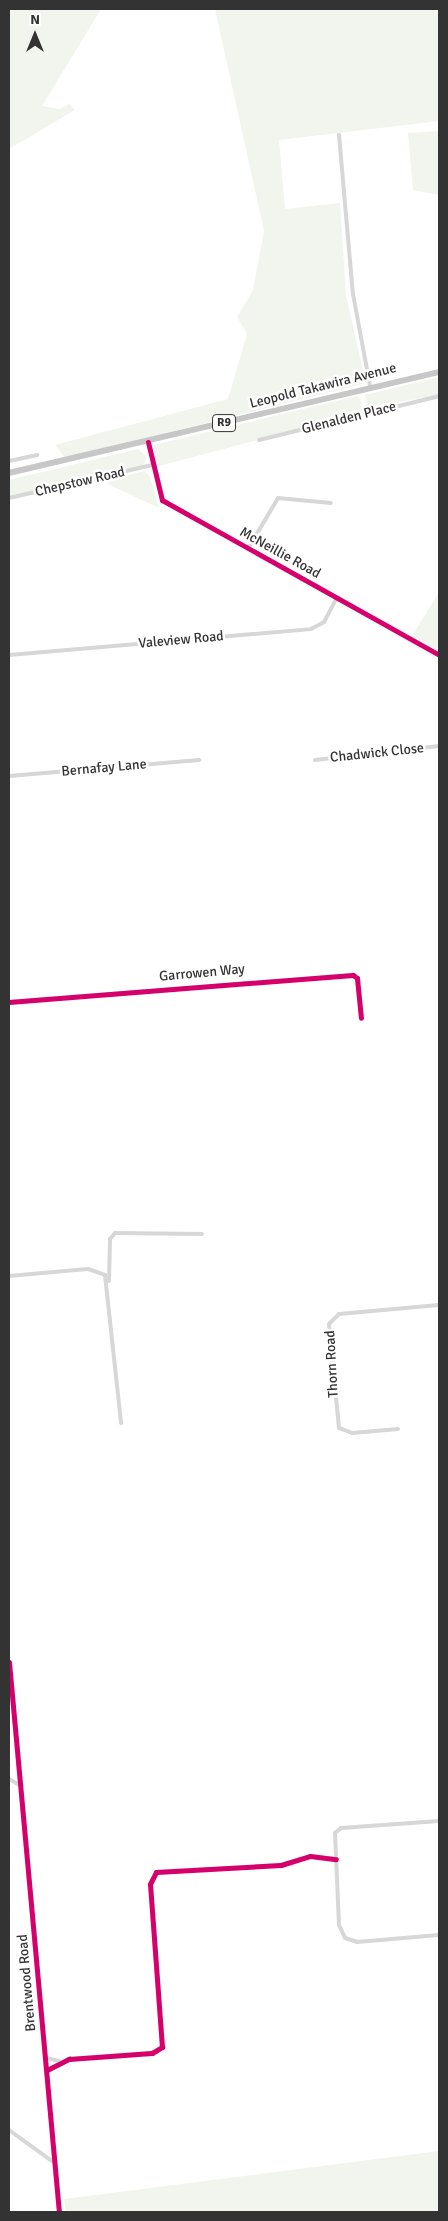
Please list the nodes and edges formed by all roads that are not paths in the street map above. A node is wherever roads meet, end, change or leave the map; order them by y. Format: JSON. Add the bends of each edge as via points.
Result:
{"nodes":[{"id":1,"x":339,"y":134,"type":"dead end"},
{"id":2,"x":439,"y":372,"type":"edge"},
{"id":3,"x":370,"y":386,"type":"junction"},
{"id":4,"x":439,"y":396,"type":"edge"},
{"id":5,"x":259,"y":440,"type":"dead end"},
{"id":6,"x":148,"y":442,"type":"junction"},
{"id":7,"x":37,"y":455,"type":"dead end"},
{"id":8,"x":9,"y":461,"type":"edge"},
{"id":9,"x":152,"y":465,"type":"junction"},
{"id":10,"x":9,"y":473,"type":"edge"},
{"id":11,"x":9,"y":498,"type":"edge"},
{"id":12,"x":331,"y":504,"type":"dead end"},
{"id":13,"x":248,"y":549,"type":"junction"},
{"id":14,"x":337,"y":598,"type":"junction"},
{"id":15,"x":439,"y":655,"type":"edge"},
{"id":16,"x":9,"y":656,"type":"edge"},
{"id":17,"x":439,"y":746,"type":"edge"},
{"id":18,"x":199,"y":760,"type":"dead end"},
{"id":19,"x":315,"y":760,"type":"dead end"},
{"id":20,"x":9,"y":776,"type":"edge"},
{"id":21,"x":9,"y":1002,"type":"edge"},
{"id":22,"x":361,"y":1018,"type":"dead end"},
{"id":23,"x":202,"y":1234,"type":"dead end"},
{"id":24,"x":9,"y":1276,"type":"edge"},
{"id":25,"x":109,"y":1284,"type":"junction"},
{"id":26,"x":439,"y":1305,"type":"edge"},
{"id":27,"x":121,"y":1423,"type":"dead end"},
{"id":28,"x":398,"y":1429,"type":"dead end"},
{"id":29,"x":9,"y":1662,"type":"edge"},
{"id":30,"x":9,"y":1779,"type":"edge"},
{"id":31,"x":21,"y":1786,"type":"junction"},
{"id":32,"x":439,"y":1821,"type":"edge"},
{"id":33,"x":336,"y":1859,"type":"junction"},
{"id":34,"x":439,"y":1935,"type":"edge"},
{"id":35,"x":46,"y":2058,"type":"junction"},
{"id":36,"x":59,"y":2061,"type":"junction"},
{"id":37,"x":46,"y":2070,"type":"junction"},
{"id":38,"x":9,"y":2130,"type":"edge"},
{"id":39,"x":53,"y":2162,"type":"junction"},
{"id":40,"x":59,"y":2212,"type":"edge"}],
"edges":[{"from":1,"to":3,"type":"street","via":[[353,294]]},
{"from":2,"to":3,"type":"highway","name":"Leopold Takawira Avenue","number":"R9"},
{"from":3,"to":6,"type":"highway","name":"Leopold Takawira Avenue","number":"R9"},
{"from":4,"to":5,"type":"street","name":"Glenalden Place"},
{"from":6,"to":9,"type":"street","name":"McNeillie Road"},
{"from":6,"to":10,"type":"highway","name":"Leopold Takawira Avenue","number":"R9"},
{"from":7,"to":8,"type":"street"},
{"from":9,"to":11,"type":"street","name":"Chepstow Road"},
{"from":9,"to":13,"type":"street","name":"McNeillie Road","via":[[162,500]]},
{"from":12,"to":13,"type":"street","via":[[278,498]]},
{"from":13,"to":14,"type":"street","name":"McNeillie Road"},
{"from":14,"to":15,"type":"street","name":"McNeillie Road"},
{"from":14,"to":16,"type":"street","name":"Valeview Road","via":[[324,622],[311,629]]},
{"from":17,"to":19,"type":"street","name":"Chadwick Close"},
{"from":18,"to":20,"type":"street","name":"Bernafay Lane"},
{"from":21,"to":22,"type":"street","name":"Garrowen Way","via":[[353,975],[358,978]]},
{"from":23,"to":25,"type":"street","via":[[115,1233],[110,1239]]},
{"from":24,"to":25,"type":"street","via":[[92,1269],[105,1275]]},
{"from":25,"to":27,"type":"street"},
{"from":26,"to":28,"type":"street","name":"Thorn Road","via":[[339,1314],[329,1324],[337,1425],[352,1433]]},
{"from":29,"to":31,"type":"street","name":"Brentwood Road"},
{"from":30,"to":31,"type":"street"},
{"from":31,"to":35,"type":"street","name":"Brentwood Road"},
{"from":32,"to":33,"type":"street","via":[[341,1828],[335,1833]]},
{"from":33,"to":34,"type":"street","via":[[339,1925],[347,1940]]},
{"from":33,"to":36,"type":"street","via":[[310,1856],[281,1865],[156,1872],[150,1884],[163,2044],[152,2053]]},
{"from":35,"to":36,"type":"street"},
{"from":35,"to":37,"type":"street","name":"Brentwood Road"},
{"from":36,"to":37,"type":"street"},
{"from":37,"to":39,"type":"street","name":"Brentwood Road"},
{"from":38,"to":39,"type":"street"},
{"from":39,"to":40,"type":"street","name":"Brentwood Road"}]}
